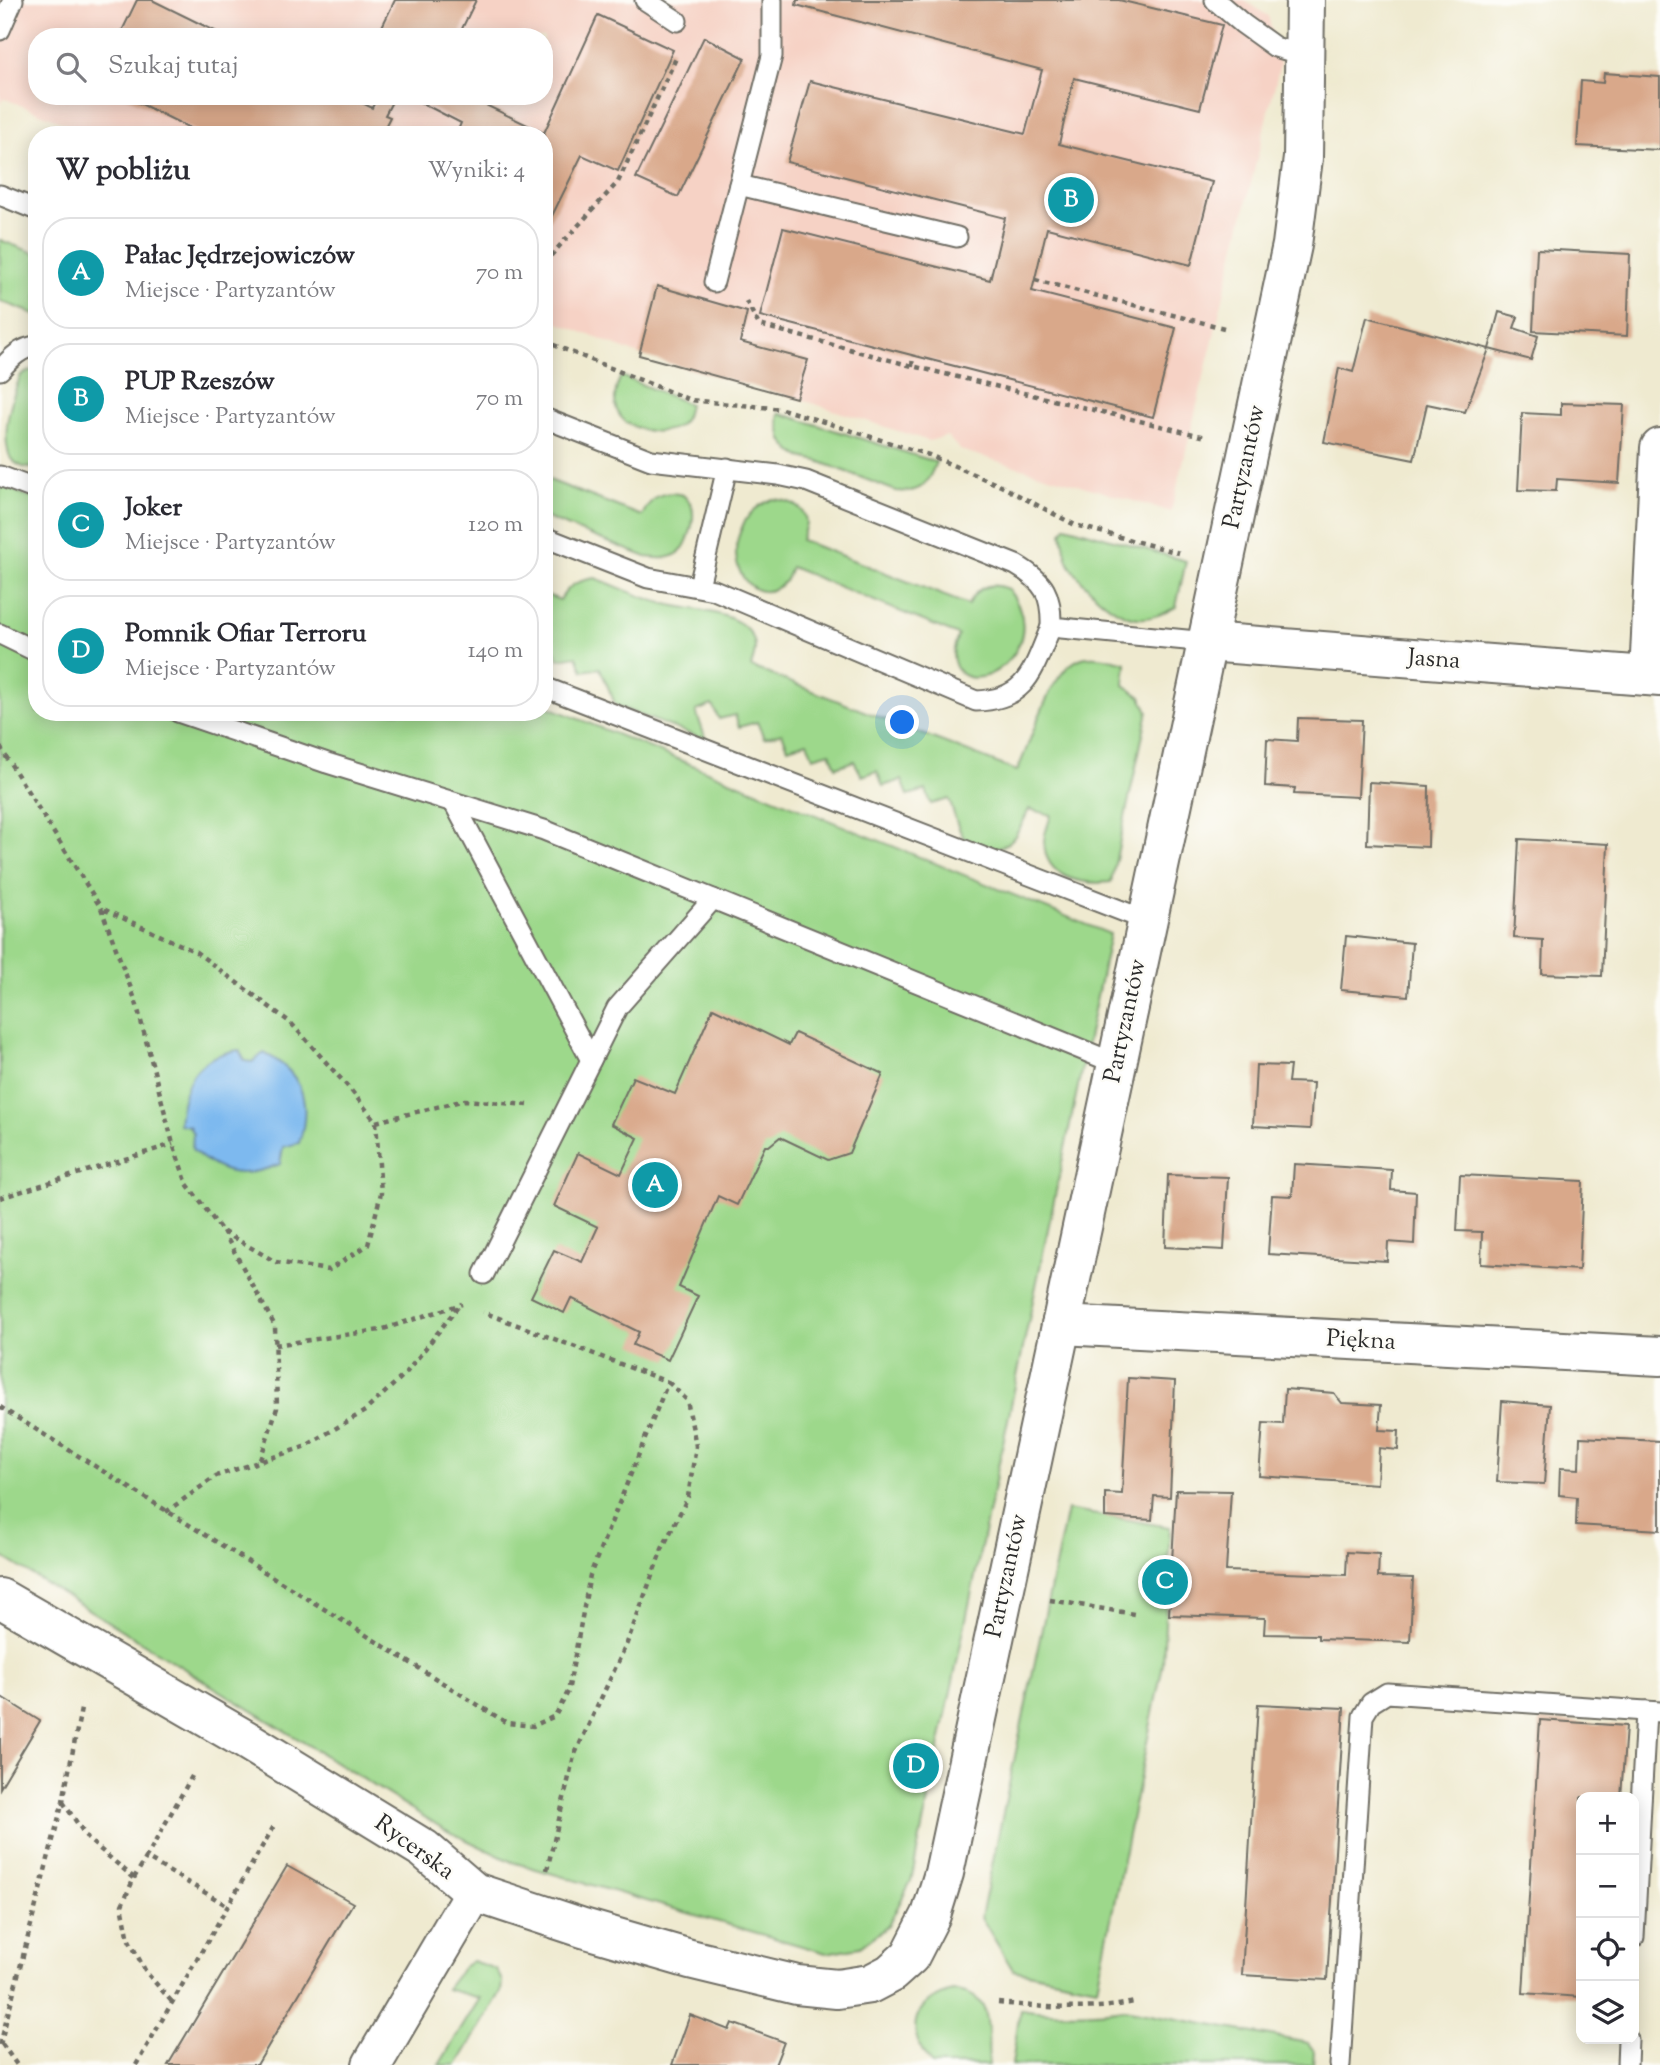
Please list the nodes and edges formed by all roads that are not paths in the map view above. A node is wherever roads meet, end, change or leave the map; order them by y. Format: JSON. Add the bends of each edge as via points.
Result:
{"nodes":[{"id":1,"x":645,"y":0,"type":"edge"},
{"id":2,"x":772,"y":0,"type":"edge"},
{"id":3,"x":1215,"y":0,"type":"edge"},
{"id":4,"x":677,"y":21,"type":"road end"},
{"id":5,"x":1306,"y":28,"type":"edge"},
{"id":6,"x":739,"y":185,"type":"junction"},
{"id":7,"x":0,"y":195,"type":"edge"},
{"id":8,"x":28,"y":206,"type":"edge"},
{"id":9,"x":957,"y":237,"type":"dead end"},
{"id":10,"x":714,"y":282,"type":"road end"},
{"id":11,"x":28,"y":347,"type":"edge"},
{"id":12,"x":0,"y":370,"type":"edge"},
{"id":13,"x":553,"y":422,"type":"edge"},
{"id":14,"x":1660,"y":448,"type":"edge"},
{"id":15,"x":727,"y":468,"type":"junction"},
{"id":16,"x":0,"y":476,"type":"edge"},
{"id":17,"x":28,"y":487,"type":"edge"},
{"id":18,"x":553,"y":541,"type":"edge"},
{"id":19,"x":699,"y":586,"type":"junction"},
{"id":20,"x":1051,"y":627,"type":"junction"},
{"id":21,"x":0,"y":634,"type":"edge"},
{"id":22,"x":1207,"y":642,"type":"junction"},
{"id":23,"x":28,"y":648,"type":"edge"},
{"id":24,"x":1655,"y":676,"type":"edge"},
{"id":25,"x":553,"y":690,"type":"edge"},
{"id":26,"x":204,"y":721,"type":"edge"},
{"id":27,"x":454,"y":803,"type":"junction"},
{"id":28,"x":713,"y":899,"type":"junction"},
{"id":29,"x":1147,"y":921,"type":"junction"},
{"id":30,"x":591,"y":1060,"type":"junction"},
{"id":31,"x":1117,"y":1064,"type":"junction"},
{"id":32,"x":484,"y":1274,"type":"road end"},
{"id":33,"x":1061,"y":1325,"type":"junction"},
{"id":34,"x":1660,"y":1356,"type":"edge"},
{"id":35,"x":0,"y":1598,"type":"edge"},
{"id":36,"x":1653,"y":1712,"type":"edge"},
{"id":37,"x":474,"y":1892,"type":"junction"},
{"id":38,"x":1636,"y":1918,"type":"edge"},
{"id":39,"x":870,"y":1984,"type":"joint"},
{"id":40,"x":1628,"y":2044,"type":"edge"},
{"id":41,"x":372,"y":2065,"type":"edge"},
{"id":42,"x":1340,"y":2065,"type":"edge"},
{"id":43,"x":1627,"y":2065,"type":"edge"}],
"edges":[{"from":1,"to":4,"type":"lane"},
{"from":2,"to":6,"type":"lane","via":[[772,55]]},
{"from":3,"to":5,"type":"lane","via":[[1275,47]]},
{"from":5,"to":22,"type":"street","name":"Partyzantów","via":[[1303,158],[1292,245]]},
{"from":6,"to":9,"type":"lane"},
{"from":6,"to":10,"type":"lane"},
{"from":7,"to":8,"type":"lane"},
{"from":11,"to":12,"type":"lane"},
{"from":13,"to":15,"type":"lane","via":[[638,457]]},
{"from":14,"to":24,"type":"street"},
{"from":15,"to":19,"type":"lane"},
{"from":15,"to":20,"type":"lane","via":[[806,481],[1016,565],[1046,591]]},
{"from":16,"to":17,"type":"lane"},
{"from":18,"to":19,"type":"lane","via":[[648,578]]},
{"from":19,"to":20,"type":"lane","via":[[976,701],[997,701],[1015,693],[1030,675]]},
{"from":20,"to":22,"type":"lane"},
{"from":21,"to":23,"type":"lane"},
{"from":22,"to":24,"type":"street","name":"Jasna"},
{"from":22,"to":29,"type":"street","name":"Partyzantów"},
{"from":25,"to":29,"type":"lane"},
{"from":26,"to":27,"type":"lane"},
{"from":27,"to":28,"type":"lane","via":[[544,830]]},
{"from":27,"to":30,"type":"lane"},
{"from":28,"to":30,"type":"lane","via":[[617,1008]]},
{"from":28,"to":31,"type":"lane"},
{"from":29,"to":31,"type":"street","name":"Partyzantów"},
{"from":30,"to":32,"type":"lane"},
{"from":31,"to":33,"type":"street","name":"Partyzantów"},
{"from":33,"to":34,"type":"street","name":"Piękna"},
{"from":33,"to":39,"type":"street","name":"Partyzantów","via":[[944,1873],[931,1915],[910,1956]]},
{"from":35,"to":37,"type":"street","name":"Rycerska","via":[[424,1849]]},
{"from":36,"to":38,"type":"lane"},
{"from":36,"to":42,"type":"lane","via":[[1387,1693],[1371,1703],[1363,1716]]},
{"from":37,"to":39,"type":"street","name":"Rycerska","via":[[690,1959],[797,1985],[836,1989]]},
{"from":37,"to":41,"type":"street"},
{"from":40,"to":43,"type":"lane"}]}
